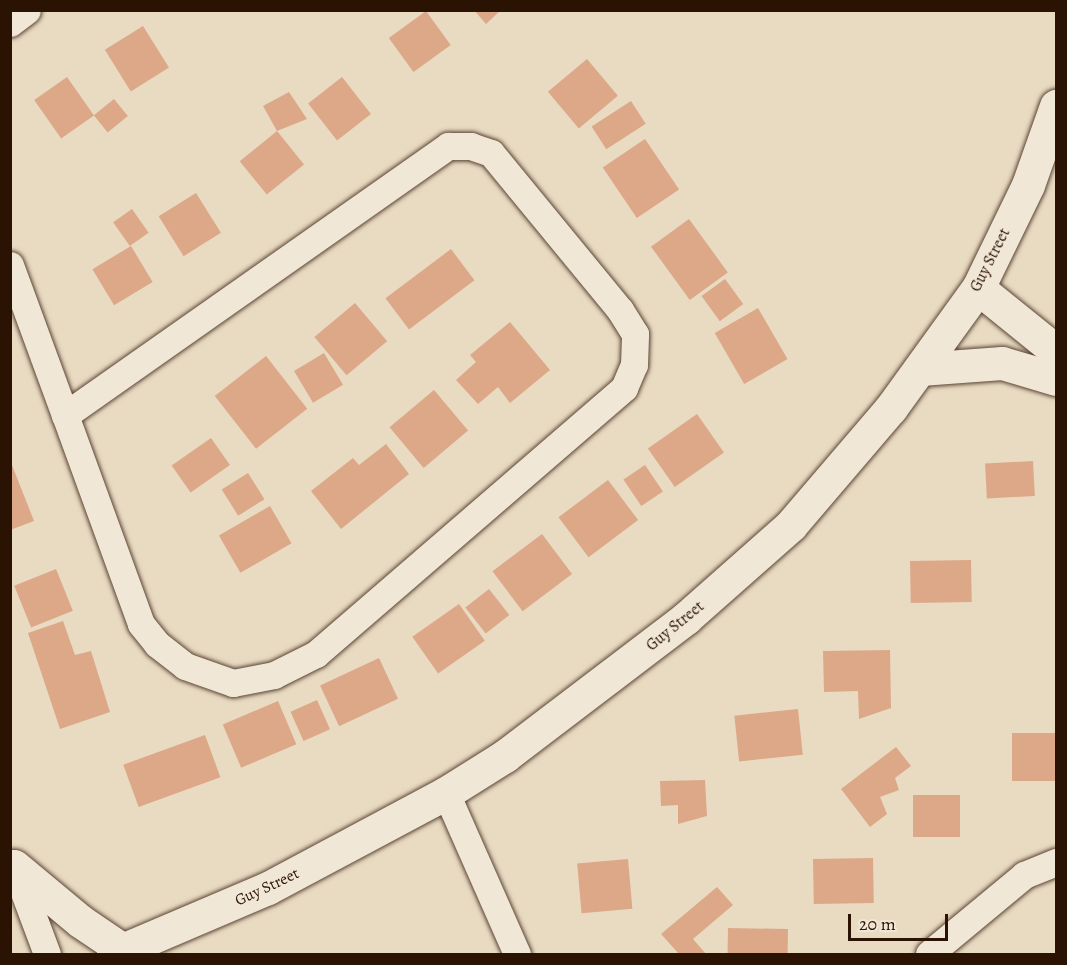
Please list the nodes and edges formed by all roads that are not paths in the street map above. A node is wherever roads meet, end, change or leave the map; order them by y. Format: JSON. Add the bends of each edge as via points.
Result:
{"nodes":[{"id":1,"x":27,"y":10,"type":"edge"},
{"id":2,"x":10,"y":23,"type":"edge"},
{"id":3,"x":1056,"y":106,"type":"edge"},
{"id":4,"x":10,"y":265,"type":"edge"},
{"id":5,"x":978,"y":288,"type":"junction"},
{"id":6,"x":1056,"y":351,"type":"edge"},
{"id":7,"x":920,"y":369,"type":"junction"},
{"id":8,"x":1056,"y":379,"type":"edge"},
{"id":9,"x":64,"y":415,"type":"junction"},
{"id":10,"x":446,"y":793,"type":"junction"},
{"id":11,"x":12,"y":860,"type":"edge"},
{"id":12,"x":1056,"y":862,"type":"edge"},
{"id":13,"x":118,"y":952,"type":"edge"},
{"id":14,"x":47,"y":954,"type":"edge"},
{"id":15,"x":517,"y":954,"type":"edge"},
{"id":16,"x":929,"y":954,"type":"edge"}],
"edges":[{"from":1,"to":2,"type":"street"},
{"from":3,"to":5,"type":"street","name":"Guy Street","via":[[1028,185]]},
{"from":4,"to":9,"type":"street"},
{"from":5,"to":6,"type":"street"},
{"from":5,"to":7,"type":"street","name":"Guy Street"},
{"from":7,"to":8,"type":"street","via":[[1002,363]]},
{"from":7,"to":10,"type":"street","name":"Guy Street","via":[[852,456],[782,533],[686,618],[549,724]]},
{"from":9,"to":9,"type":"street","via":[[141,624],[157,644],[185,666],[233,683],[273,675],[316,654],[624,388],[634,365],[635,334],[620,310],[491,153],[471,146],[448,146]]},
{"from":10,"to":13,"type":"street","name":"Guy Street","via":[[268,888]]},
{"from":10,"to":15,"type":"street"},
{"from":11,"to":13,"type":"street"},
{"from":11,"to":14,"type":"street"},
{"from":12,"to":16,"type":"street","via":[[1024,875]]}]}
